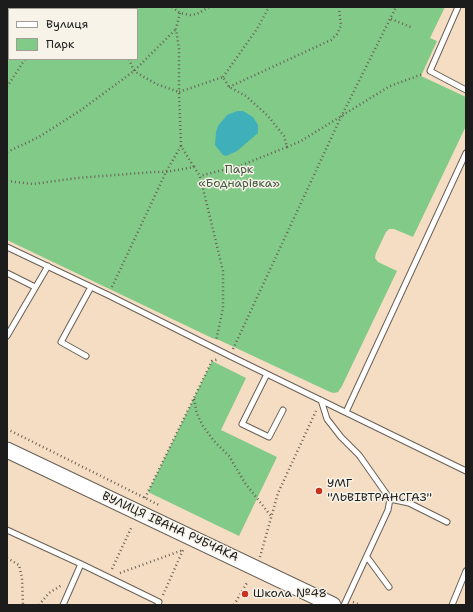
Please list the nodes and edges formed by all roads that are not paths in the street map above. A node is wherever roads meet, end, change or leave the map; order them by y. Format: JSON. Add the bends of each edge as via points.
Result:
{"nodes":[{"id":1,"x":458,"y":7,"type":"edge"},
{"id":2,"x":466,"y":90,"type":"edge"},
{"id":3,"x":466,"y":153,"type":"edge"},
{"id":4,"x":7,"y":247,"type":"edge"},
{"id":5,"x":48,"y":266,"type":"junction"},
{"id":6,"x":7,"y":273,"type":"edge"},
{"id":7,"x":35,"y":287,"type":"junction"},
{"id":8,"x":91,"y":287,"type":"junction"},
{"id":9,"x":7,"y":336,"type":"edge"},
{"id":10,"x":86,"y":356,"type":"dead end"},
{"id":11,"x":267,"y":374,"type":"junction"},
{"id":12,"x":321,"y":400,"type":"junction"},
{"id":13,"x":283,"y":410,"type":"dead end"},
{"id":14,"x":346,"y":412,"type":"junction"},
{"id":15,"x":7,"y":450,"type":"edge"},
{"id":16,"x":466,"y":471,"type":"edge"},
{"id":17,"x":390,"y":499,"type":"junction"},
{"id":18,"x":447,"y":522,"type":"dead end"},
{"id":19,"x":7,"y":530,"type":"edge"},
{"id":20,"x":367,"y":557,"type":"junction"},
{"id":21,"x":81,"y":564,"type":"junction"},
{"id":22,"x":466,"y":571,"type":"edge"},
{"id":23,"x":388,"y":587,"type":"dead end"},
{"id":24,"x":158,"y":604,"type":"edge"},
{"id":25,"x":63,"y":605,"type":"edge"},
{"id":26,"x":333,"y":605,"type":"edge"},
{"id":27,"x":344,"y":605,"type":"edge"},
{"id":28,"x":452,"y":605,"type":"edge"}],
"edges":[{"from":1,"to":2,"type":"lane","via":[[430,71]]},
{"from":3,"to":14,"type":"lane"},
{"from":4,"to":5,"type":"lane"},
{"from":5,"to":7,"type":"lane"},
{"from":5,"to":8,"type":"lane"},
{"from":6,"to":7,"type":"lane"},
{"from":7,"to":9,"type":"lane"},
{"from":8,"to":10,"type":"lane","via":[[61,342]]},
{"from":8,"to":11,"type":"lane"},
{"from":11,"to":12,"type":"lane"},
{"from":11,"to":13,"type":"lane","via":[[242,424],[269,437]]},
{"from":12,"to":14,"type":"lane"},
{"from":12,"to":17,"type":"lane","via":[[327,419],[359,455]]},
{"from":14,"to":16,"type":"lane"},
{"from":15,"to":26,"type":"street","name":"ВУЛИЦЯ ІВАНА РУБЧАКА"},
{"from":17,"to":18,"type":"lane","via":[[409,503]]},
{"from":17,"to":20,"type":"lane","via":[[388,510]]},
{"from":19,"to":21,"type":"lane"},
{"from":20,"to":23,"type":"lane"},
{"from":20,"to":27,"type":"lane"},
{"from":21,"to":24,"type":"lane"},
{"from":21,"to":25,"type":"lane"},
{"from":22,"to":28,"type":"lane"}]}
